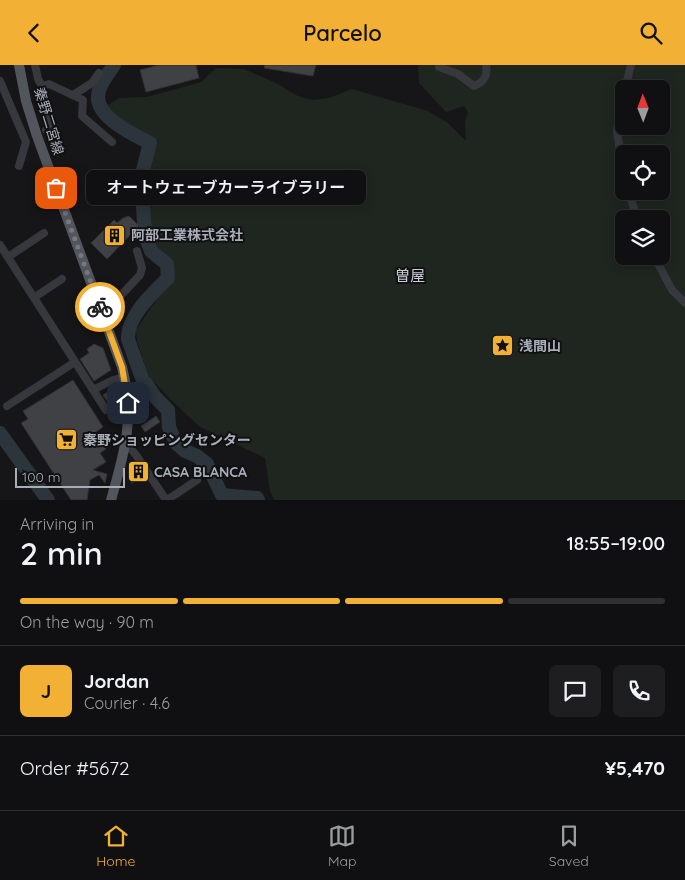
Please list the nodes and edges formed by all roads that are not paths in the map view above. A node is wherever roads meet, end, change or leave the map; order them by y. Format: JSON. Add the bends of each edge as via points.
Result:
{"nodes":[{"id":1,"x":19,"y":65,"type":"edge"},
{"id":2,"x":35,"y":65,"type":"edge"},
{"id":3,"x":486,"y":65,"type":"edge"},
{"id":4,"x":631,"y":65,"type":"edge"},
{"id":5,"x":439,"y":66,"type":"edge"},
{"id":6,"x":99,"y":73,"type":"dead end"},
{"id":7,"x":627,"y":80,"type":"edge"},
{"id":8,"x":0,"y":81,"type":"edge"},
{"id":9,"x":42,"y":86,"type":"junction"},
{"id":10,"x":3,"y":94,"type":"edge"},
{"id":11,"x":73,"y":95,"type":"junction"},
{"id":12,"x":110,"y":127,"type":"dead end"},
{"id":13,"x":46,"y":130,"type":"dead end"},
{"id":14,"x":104,"y":135,"type":"junction"},
{"id":15,"x":112,"y":142,"type":"dead end"},
{"id":16,"x":19,"y":166,"type":"dead end"},
{"id":17,"x":44,"y":233,"type":"dead end"},
{"id":18,"x":0,"y":245,"type":"edge"},
{"id":19,"x":137,"y":251,"type":"dead end"},
{"id":20,"x":8,"y":257,"type":"junction"},
{"id":21,"x":659,"y":265,"type":"edge"},
{"id":22,"x":62,"y":279,"type":"dead end"},
{"id":23,"x":35,"y":297,"type":"junction"},
{"id":24,"x":685,"y":303,"type":"edge"},
{"id":25,"x":101,"y":311,"type":"junction"},
{"id":26,"x":75,"y":362,"type":"junction"},
{"id":27,"x":124,"y":377,"type":"junction"},
{"id":28,"x":93,"y":390,"type":"junction"},
{"id":29,"x":7,"y":406,"type":"dead end"},
{"id":30,"x":106,"y":410,"type":"dead end"},
{"id":31,"x":126,"y":443,"type":"junction"},
{"id":32,"x":197,"y":480,"type":"dead end"},
{"id":33,"x":111,"y":500,"type":"edge"},
{"id":34,"x":166,"y":500,"type":"edge"}],
"edges":[{"from":1,"to":25,"type":"main road","name":"秦野二宮線","via":[[37,136]]},
{"from":2,"to":9,"type":"street"},
{"from":3,"to":5,"type":"street","via":[[484,80],[474,86]]},
{"from":4,"to":7,"type":"street"},
{"from":6,"to":11,"type":"street","via":[[92,83]]},
{"from":8,"to":10,"type":"street"},
{"from":9,"to":11,"type":"street","via":[[49,84]]},
{"from":9,"to":13,"type":"street","via":[[41,95],[49,127]]},
{"from":10,"to":16,"type":"street","via":[[26,141]]},
{"from":11,"to":14,"type":"street","via":[[83,100],[82,116]]},
{"from":12,"to":14,"type":"street"},
{"from":14,"to":15,"type":"street"},
{"from":17,"to":20,"type":"street"},
{"from":18,"to":20,"type":"street"},
{"from":19,"to":25,"type":"street","via":[[142,268],[140,275],[110,307]]},
{"from":20,"to":23,"type":"street"},
{"from":21,"to":24,"type":"street","via":[[672,290]]},
{"from":22,"to":23,"type":"street"},
{"from":23,"to":26,"type":"street"},
{"from":25,"to":27,"type":"main road","name":"秦野二宮線"},
{"from":26,"to":28,"type":"street"},
{"from":26,"to":29,"type":"street"},
{"from":27,"to":28,"type":"street"},
{"from":27,"to":31,"type":"main road","name":"秦野二宮線","via":[[129,416]]},
{"from":28,"to":30,"type":"street"},
{"from":31,"to":33,"type":"main road","name":"秦野二宮線"},
{"from":31,"to":34,"type":"street"},
{"from":32,"to":34,"type":"street"}]}
